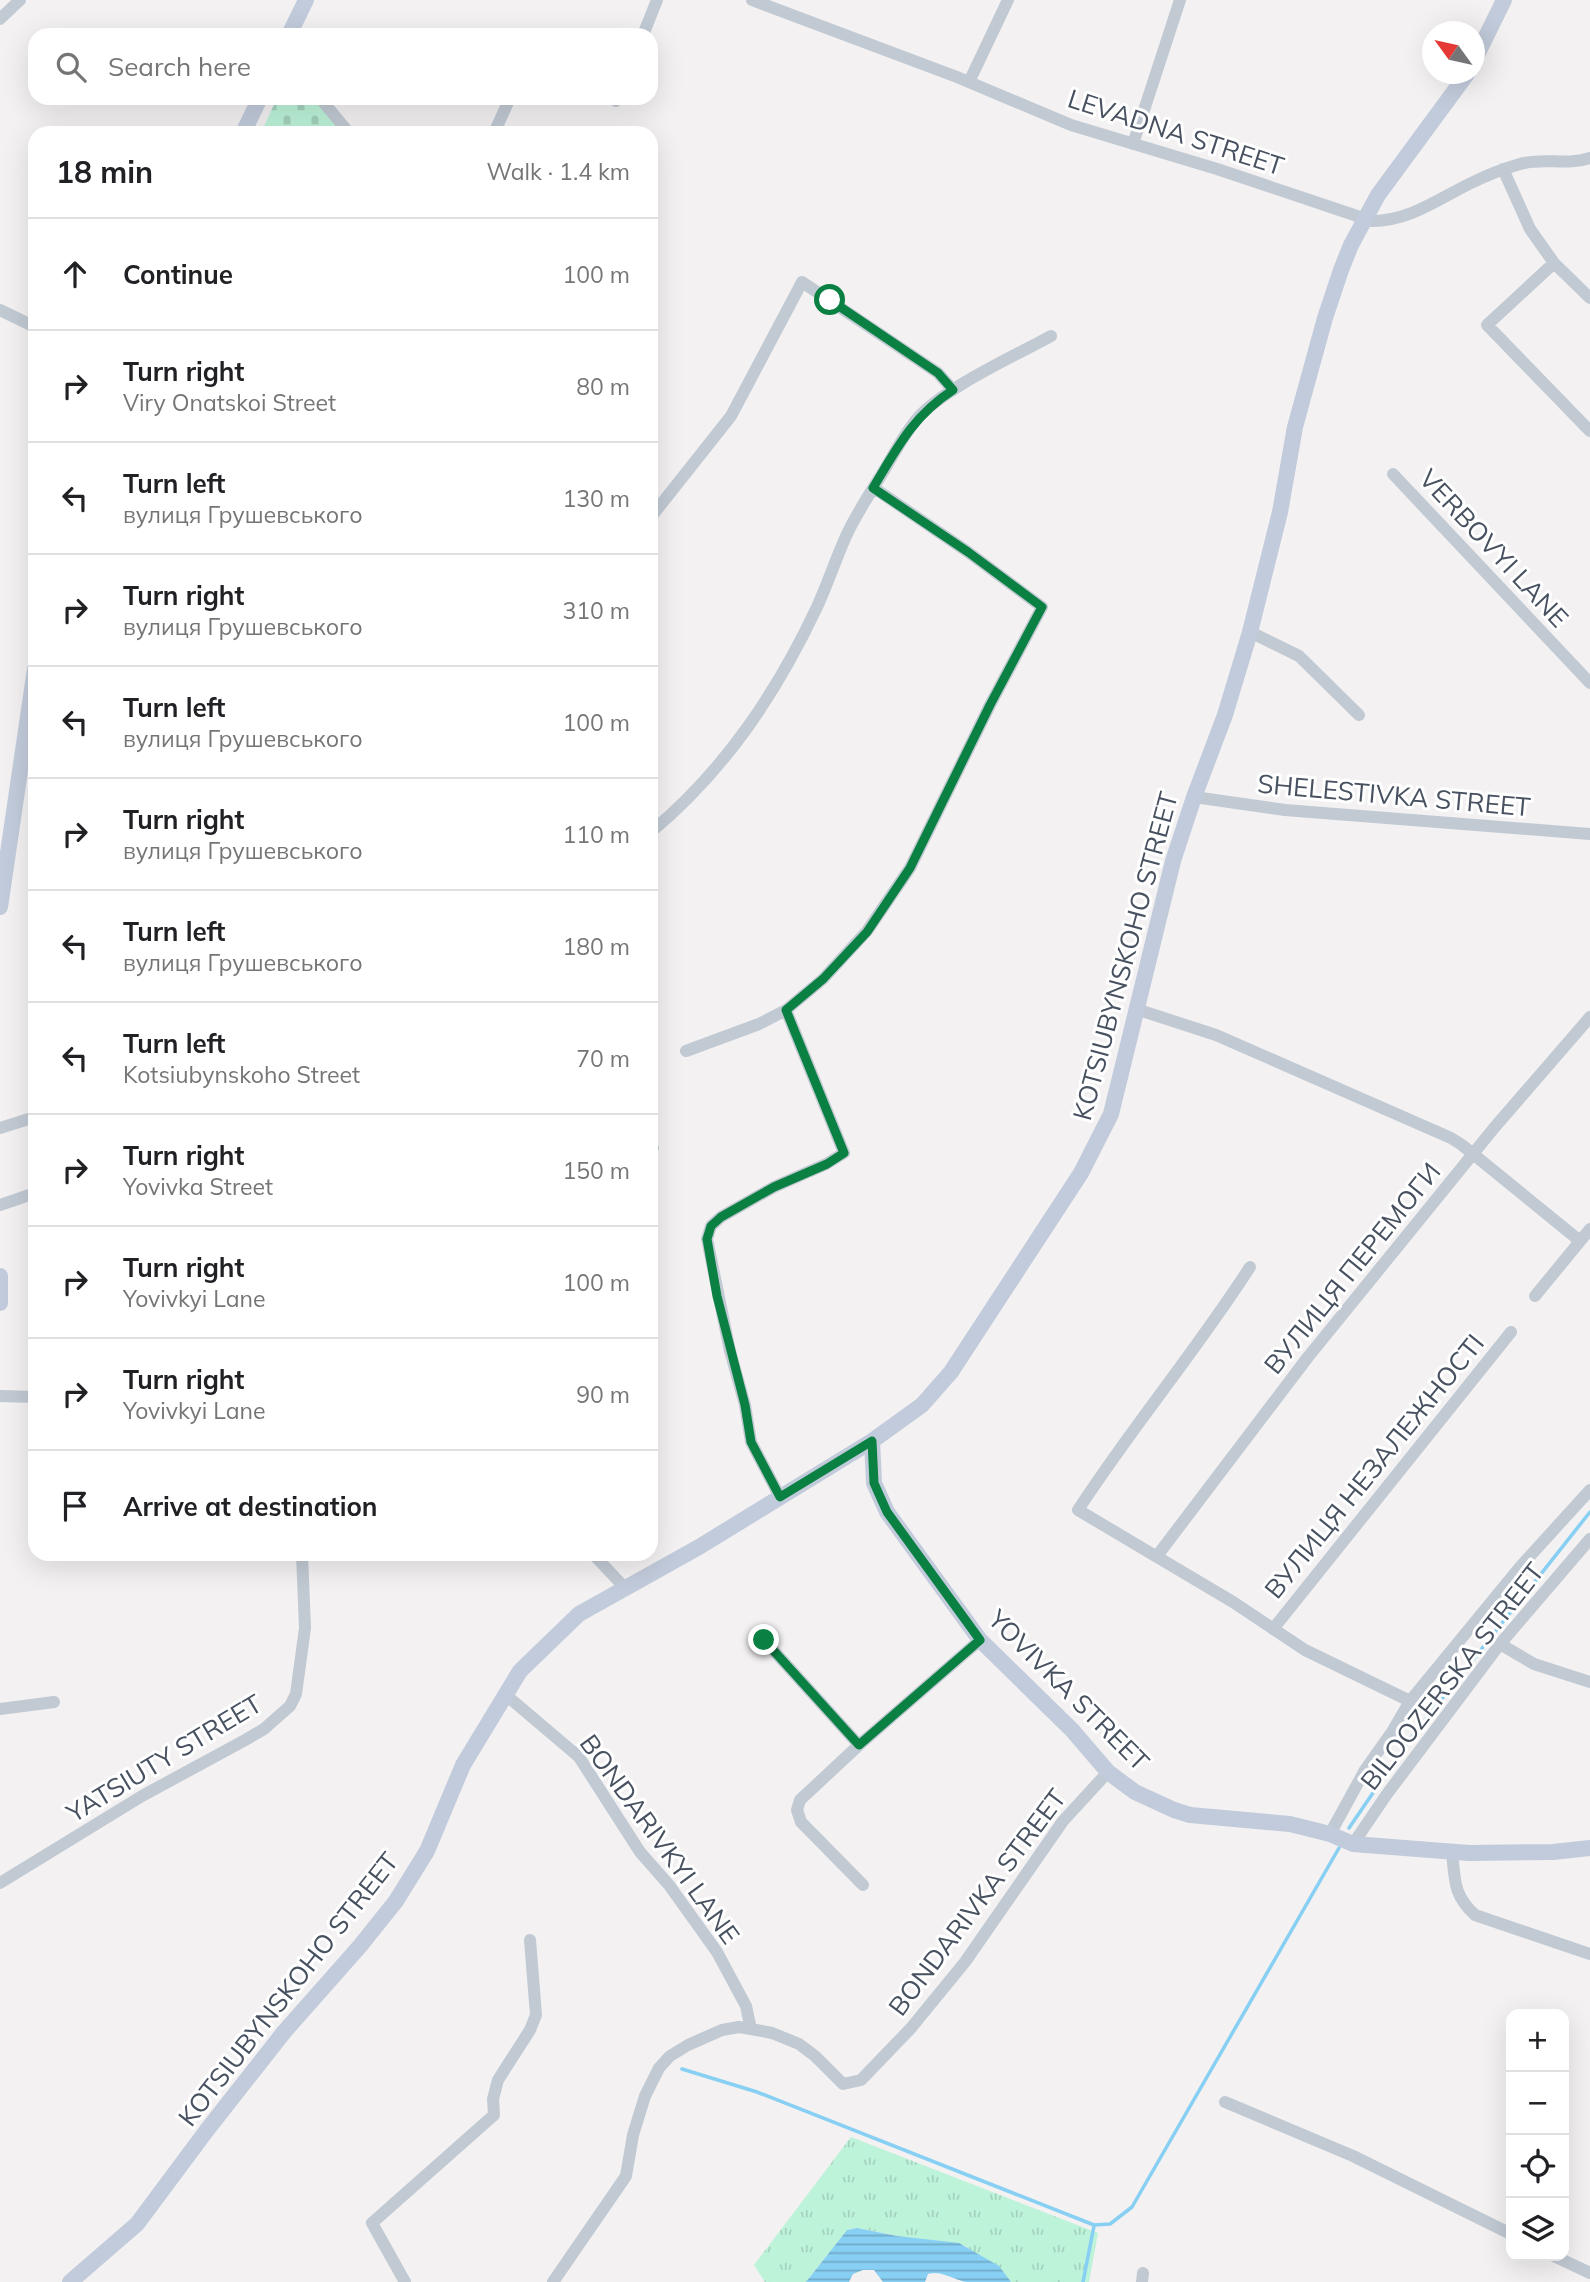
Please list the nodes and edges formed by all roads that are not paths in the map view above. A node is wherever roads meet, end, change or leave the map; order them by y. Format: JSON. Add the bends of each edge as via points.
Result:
{"nodes":[{"id":1,"x":20,"y":0,"type":"edge"},
{"id":2,"x":306,"y":0,"type":"edge"},
{"id":3,"x":657,"y":0,"type":"edge"},
{"id":4,"x":752,"y":0,"type":"edge"},
{"id":5,"x":1008,"y":0,"type":"edge"},
{"id":6,"x":1180,"y":0,"type":"edge"},
{"id":7,"x":1504,"y":0,"type":"edge"},
{"id":8,"x":0,"y":19,"type":"edge"},
{"id":9,"x":292,"y":28,"type":"edge"},
{"id":10,"x":646,"y":28,"type":"edge"},
{"id":11,"x":1485,"y":40,"type":"edge"},
{"id":12,"x":969,"y":82,"type":"junction"},
{"id":13,"x":1460,"y":84,"type":"edge"},
{"id":14,"x":257,"y":105,"type":"edge"},
{"id":15,"x":326,"y":105,"type":"edge"},
{"id":16,"x":507,"y":105,"type":"edge"},
{"id":17,"x":246,"y":126,"type":"edge"},
{"id":18,"x":343,"y":126,"type":"edge"},
{"id":19,"x":497,"y":126,"type":"edge"},
{"id":20,"x":1133,"y":144,"type":"junction"},
{"id":21,"x":1590,"y":158,"type":"edge"},
{"id":22,"x":1503,"y":170,"type":"junction"},
{"id":23,"x":1365,"y":218,"type":"junction"},
{"id":24,"x":1554,"y":263,"type":"junction"},
{"id":25,"x":1590,"y":298,"type":"edge"},
{"id":26,"x":0,"y":310,"type":"edge"},
{"id":27,"x":28,"y":324,"type":"edge"},
{"id":28,"x":1051,"y":336,"type":"dead end"},
{"id":29,"x":953,"y":390,"type":"junction"},
{"id":30,"x":1590,"y":431,"type":"edge"},
{"id":31,"x":1393,"y":474,"type":"dead end"},
{"id":32,"x":873,"y":488,"type":"junction"},
{"id":33,"x":658,"y":508,"type":"edge"},
{"id":34,"x":1250,"y":632,"type":"junction"},
{"id":35,"x":1590,"y":683,"type":"edge"},
{"id":36,"x":1359,"y":715,"type":"dead end"},
{"id":37,"x":28,"y":717,"type":"edge"},
{"id":38,"x":1194,"y":797,"type":"junction"},
{"id":39,"x":658,"y":826,"type":"edge"},
{"id":40,"x":1590,"y":834,"type":"edge"},
{"id":41,"x":0,"y":907,"type":"edge"},
{"id":42,"x":1136,"y":1009,"type":"junction"},
{"id":43,"x":786,"y":1010,"type":"junction"},
{"id":44,"x":1590,"y":1017,"type":"edge"},
{"id":45,"x":685,"y":1051,"type":"dead end"},
{"id":46,"x":28,"y":1119,"type":"edge"},
{"id":47,"x":0,"y":1128,"type":"edge"},
{"id":48,"x":1473,"y":1154,"type":"junction"},
{"id":49,"x":28,"y":1195,"type":"edge"},
{"id":50,"x":0,"y":1205,"type":"edge"},
{"id":51,"x":1590,"y":1229,"type":"edge"},
{"id":52,"x":1580,"y":1241,"type":"junction"},
{"id":53,"x":1250,"y":1268,"type":"dead end"},
{"id":54,"x":0,"y":1276,"type":"edge"},
{"id":55,"x":1535,"y":1296,"type":"dead end"},
{"id":56,"x":0,"y":1303,"type":"edge"},
{"id":57,"x":1511,"y":1332,"type":"dead end"},
{"id":58,"x":0,"y":1396,"type":"edge"},
{"id":59,"x":28,"y":1397,"type":"edge"},
{"id":60,"x":872,"y":1441,"type":"junction"},
{"id":61,"x":1590,"y":1490,"type":"edge"},
{"id":62,"x":780,"y":1497,"type":"junction"},
{"id":63,"x":1590,"y":1539,"type":"edge"},
{"id":64,"x":1157,"y":1556,"type":"junction"},
{"id":65,"x":302,"y":1561,"type":"edge"},
{"id":66,"x":600,"y":1561,"type":"edge"},
{"id":67,"x":626,"y":1589,"type":"junction"},
{"id":68,"x":1273,"y":1629,"type":"junction"},
{"id":69,"x":764,"y":1640,"type":"dead end"},
{"id":70,"x":980,"y":1640,"type":"junction"},
{"id":71,"x":1500,"y":1644,"type":"junction"},
{"id":72,"x":1590,"y":1682,"type":"edge"},
{"id":73,"x":506,"y":1695,"type":"junction"},
{"id":74,"x":1410,"y":1701,"type":"junction"},
{"id":75,"x":54,"y":1702,"type":"dead end"},
{"id":76,"x":0,"y":1709,"type":"edge"},
{"id":77,"x":859,"y":1745,"type":"junction"},
{"id":78,"x":1108,"y":1772,"type":"junction"},
{"id":79,"x":1330,"y":1834,"type":"junction"},
{"id":80,"x":1353,"y":1844,"type":"junction"},
{"id":81,"x":1590,"y":1848,"type":"edge"},
{"id":82,"x":1452,"y":1852,"type":"junction"},
{"id":83,"x":0,"y":1883,"type":"edge"},
{"id":84,"x":863,"y":1885,"type":"dead end"},
{"id":85,"x":530,"y":1940,"type":"dead end"},
{"id":86,"x":1590,"y":1954,"type":"edge"},
{"id":87,"x":751,"y":2029,"type":"junction"},
{"id":88,"x":1224,"y":2102,"type":"dead end"},
{"id":89,"x":1506,"y":2232,"type":"edge"},
{"id":90,"x":1565,"y":2261,"type":"edge"},
{"id":91,"x":1590,"y":2273,"type":"edge"},
{"id":92,"x":70,"y":2282,"type":"edge"},
{"id":93,"x":405,"y":2282,"type":"edge"},
{"id":94,"x":553,"y":2282,"type":"edge"}],
"edges":[{"from":1,"to":8,"type":"street"},
{"from":2,"to":9,"type":"street"},
{"from":3,"to":10,"type":"street"},
{"from":4,"to":12,"type":"street","name":"LEVADNA STREET"},
{"from":5,"to":12,"type":"street"},
{"from":6,"to":20,"type":"street"},
{"from":7,"to":11,"type":"street"},
{"from":12,"to":20,"type":"street","name":"LEVADNA STREET","via":[[1070,125]]},
{"from":13,"to":23,"type":"street","name":"KOTSIUBYNSKOHO STREET"},
{"from":14,"to":17,"type":"street"},
{"from":15,"to":18,"type":"street"},
{"from":16,"to":19,"type":"street"},
{"from":20,"to":23,"type":"street","name":"LEVADNA STREET"},
{"from":21,"to":22,"type":"street","name":"LEVADNA STREET","via":[[1581,162],[1535,161]]},
{"from":22,"to":23,"type":"street","name":"LEVADNA STREET","via":[[1418,211],[1389,220]]},
{"from":22,"to":24,"type":"street","via":[[1530,229]]},
{"from":23,"to":34,"type":"street","name":"KOTSIUBYNSKOHO STREET","via":[[1325,318],[1295,427],[1280,512]]},
{"from":24,"to":25,"type":"street"},
{"from":24,"to":30,"type":"street","via":[[1487,325]]},
{"from":26,"to":27,"type":"street"},
{"from":28,"to":29,"type":"street"},
{"from":29,"to":32,"type":"street","via":[[917,419]]},
{"from":29,"to":33,"type":"street","via":[[938,373],[802,282],[731,416]]},
{"from":31,"to":35,"type":"street","name":"VERBOVYI LANE"},
{"from":32,"to":39,"type":"street","via":[[785,672],[723,762]]},
{"from":32,"to":43,"type":"street","via":[[1042,607],[910,868],[867,932]]},
{"from":34,"to":36,"type":"street","via":[[1299,656]]},
{"from":34,"to":38,"type":"street","name":"KOTSIUBYNSKOHO STREET"},
{"from":37,"to":41,"type":"street"},
{"from":38,"to":40,"type":"street","name":"SHELESTIVKA STREET","via":[[1285,810]]},
{"from":38,"to":42,"type":"street","name":"KOTSIUBYNSKOHO STREET"},
{"from":42,"to":48,"type":"street","via":[[1216,1035],[1451,1138]]},
{"from":42,"to":60,"type":"street","name":"KOTSIUBYNSKOHO STREET","via":[[1111,1114],[1081,1173],[951,1372],[922,1405]]},
{"from":43,"to":45,"type":"street"},
{"from":43,"to":62,"type":"street","via":[[844,1153],[721,1217],[711,1226],[707,1239],[751,1442]]},
{"from":44,"to":48,"type":"street","name":"ВУЛИЦЯ ПЕРЕМОГИ"},
{"from":46,"to":47,"type":"street"},
{"from":48,"to":52,"type":"street"},
{"from":48,"to":64,"type":"street","name":"ВУЛИЦЯ ПЕРЕМОГИ","via":[[1291,1379]]},
{"from":49,"to":50,"type":"street"},
{"from":51,"to":52,"type":"street"},
{"from":52,"to":55,"type":"street"},
{"from":53,"to":64,"type":"street","via":[[1078,1510]]},
{"from":54,"to":56,"type":"street"},
{"from":57,"to":68,"type":"street","name":"ВУЛИЦЯ НЕЗАЛЕЖНОСТІ"},
{"from":58,"to":59,"type":"street"},
{"from":60,"to":62,"type":"street","name":"KOTSIUBYNSKOHO STREET"},
{"from":60,"to":70,"type":"street","name":"YOVIVKA STREET","via":[[874,1483],[887,1512]]},
{"from":61,"to":74,"type":"street"},
{"from":62,"to":67,"type":"street","name":"KOTSIUBYNSKOHO STREET"},
{"from":63,"to":71,"type":"street","name":"BILOOZERSKA STREET"},
{"from":64,"to":68,"type":"street"},
{"from":65,"to":83,"type":"street","name":"YATSIUTY STREET","via":[[305,1629],[296,1694],[290,1706],[247,1740],[142,1796]]},
{"from":66,"to":67,"type":"street"},
{"from":67,"to":73,"type":"street","name":"KOTSIUBYNSKOHO STREET","via":[[579,1614],[520,1671]]},
{"from":68,"to":74,"type":"street","via":[[1305,1650]]},
{"from":69,"to":77,"type":"street"},
{"from":70,"to":77,"type":"street"},
{"from":70,"to":78,"type":"street","name":"YOVIVKA STREET"},
{"from":71,"to":72,"type":"street","via":[[1534,1664]]},
{"from":71,"to":80,"type":"street","name":"BILOOZERSKA STREET"},
{"from":73,"to":87,"type":"street","name":"BONDARIVKYI LANE","via":[[579,1757],[640,1852],[717,1952],[746,2007]]},
{"from":73,"to":92,"type":"street","name":"KOTSIUBYNSKOHO STREET","via":[[463,1765],[427,1851],[396,1900],[284,2032],[137,2224]]},
{"from":74,"to":79,"type":"street"},
{"from":75,"to":76,"type":"street"},
{"from":77,"to":84,"type":"street","via":[[800,1800],[797,1811],[801,1822]]},
{"from":78,"to":79,"type":"street","name":"YOVIVKA STREET","via":[[1135,1791],[1190,1815],[1290,1825]]},
{"from":78,"to":87,"type":"street","name":"BONDARIVKA STREET","via":[[1063,1821],[965,1962],[861,2080],[843,2084],[799,2044]]},
{"from":79,"to":80,"type":"street","name":"YOVIVKA STREET"},
{"from":80,"to":82,"type":"street","name":"YOVIVKA STREET"},
{"from":81,"to":82,"type":"street","name":"YOVIVKA STREET"},
{"from":82,"to":86,"type":"street","via":[[1455,1884],[1462,1903],[1475,1915]]},
{"from":85,"to":93,"type":"street","via":[[536,2015],[498,2080],[494,2115],[372,2223]]},
{"from":87,"to":94,"type":"street","name":"BONDARIVKA STREET","via":[[722,2030],[688,2045],[659,2068],[632,2135],[626,2176]]},
{"from":88,"to":89,"type":"street","via":[[1353,2156]]},
{"from":90,"to":91,"type":"street"}]}
